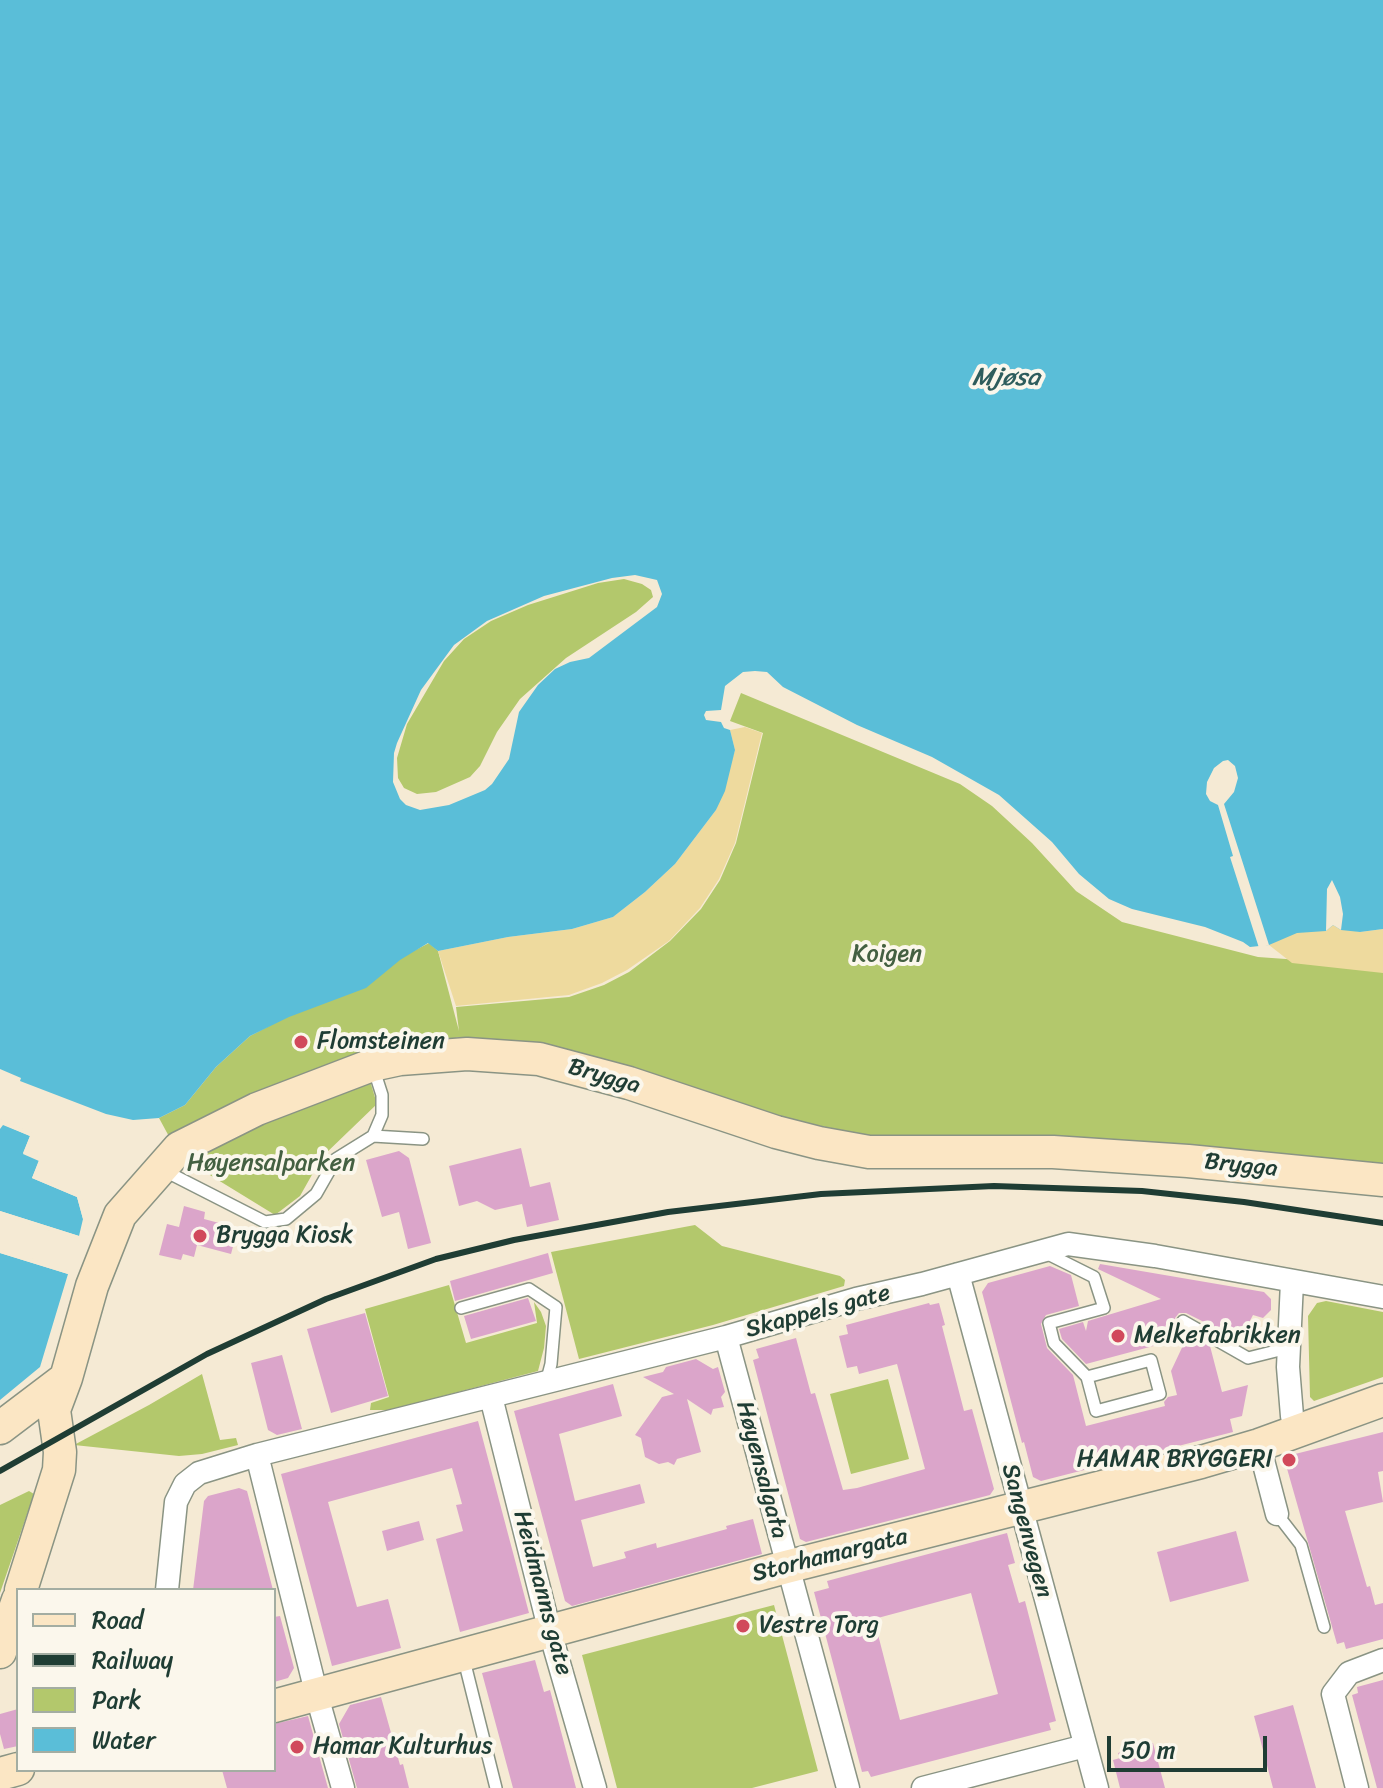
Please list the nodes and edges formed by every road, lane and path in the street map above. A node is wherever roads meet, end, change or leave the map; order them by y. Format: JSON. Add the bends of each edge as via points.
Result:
{"nodes":[{"id":1,"x":372,"y":1065,"type":"junction"},
{"id":2,"x":373,"y":1136,"type":"junction"},
{"id":3,"x":423,"y":1139,"type":"dead end"},
{"id":4,"x":159,"y":1168,"type":"junction"},
{"id":5,"x":1383,"y":1180,"type":"edge"},
{"id":6,"x":1042,"y":1251,"type":"junction"},
{"id":7,"x":958,"y":1274,"type":"junction"},
{"id":8,"x":1292,"y":1282,"type":"junction"},
{"id":9,"x":1383,"y":1297,"type":"edge"},
{"id":10,"x":461,"y":1308,"type":"dead end"},
{"id":11,"x":1183,"y":1321,"type":"dead end"},
{"id":12,"x":726,"y":1337,"type":"junction"},
{"id":13,"x":1288,"y":1348,"type":"junction"},
{"id":14,"x":1087,"y":1377,"type":"junction"},
{"id":15,"x":66,"y":1378,"type":"junction"},
{"id":16,"x":546,"y":1383,"type":"junction"},
{"id":17,"x":491,"y":1397,"type":"junction"},
{"id":18,"x":1383,"y":1400,"type":"edge"},
{"id":19,"x":0,"y":1428,"type":"edge"},
{"id":20,"x":1299,"y":1431,"type":"junction"},
{"id":21,"x":1259,"y":1445,"type":"junction"},
{"id":22,"x":257,"y":1455,"type":"junction"},
{"id":23,"x":1020,"y":1508,"type":"junction"},
{"id":24,"x":1277,"y":1514,"type":"joint"},
{"id":25,"x":786,"y":1567,"type":"junction"},
{"id":26,"x":22,"y":1588,"type":"edge"},
{"id":27,"x":167,"y":1588,"type":"edge"},
{"id":28,"x":16,"y":1606,"type":"edge"},
{"id":29,"x":1324,"y":1627,"type":"dead end"},
{"id":30,"x":550,"y":1632,"type":"junction"},
{"id":31,"x":0,"y":1652,"type":"edge"},
{"id":32,"x":463,"y":1655,"type":"junction"},
{"id":33,"x":1383,"y":1660,"type":"edge"},
{"id":34,"x":317,"y":1696,"type":"junction"},
{"id":35,"x":276,"y":1706,"type":"edge"},
{"id":36,"x":1085,"y":1746,"type":"junction"},
{"id":37,"x":957,"y":1784,"type":"edge"},
{"id":38,"x":343,"y":1788,"type":"edge"},
{"id":39,"x":496,"y":1788,"type":"edge"},
{"id":40,"x":595,"y":1788,"type":"edge"},
{"id":41,"x":848,"y":1788,"type":"edge"},
{"id":42,"x":923,"y":1788,"type":"edge"},
{"id":43,"x":1097,"y":1788,"type":"edge"},
{"id":44,"x":1357,"y":1788,"type":"edge"}],
"edges":[{"from":1,"to":2,"type":"lane","via":[[382,1095],[382,1115]]},
{"from":1,"to":4,"type":"street","name":"Brygga","via":[[231,1122],[179,1148]]},
{"from":1,"to":5,"type":"street","name":"Brygga","via":[[467,1054],[539,1059],[776,1132],[869,1152],[1053,1152]]},
{"from":2,"to":3,"type":"lane"},
{"from":2,"to":4,"type":"lane","via":[[336,1159],[316,1194],[286,1219],[265,1222]]},
{"from":4,"to":15,"type":"street","name":"Brygga","via":[[115,1226]]},
{"from":6,"to":7,"type":"street","name":"Skappels gate"},
{"from":6,"to":8,"type":"street","name":"Skappels gate","via":[[1068,1244]]},
{"from":6,"to":14,"type":"lane","via":[[1094,1277],[1104,1308],[1049,1323],[1054,1343]]},
{"from":7,"to":12,"type":"street","name":"Skappels gate"},
{"from":7,"to":23,"type":"street","name":"Sangenvegen"},
{"from":8,"to":9,"type":"street","name":"Skappels gate"},
{"from":8,"to":13,"type":"street"},
{"from":10,"to":16,"type":"lane","via":[[529,1289],[556,1307]]},
{"from":11,"to":13,"type":"lane","via":[[1248,1358]]},
{"from":12,"to":16,"type":"street","name":"Skappels gate"},
{"from":12,"to":25,"type":"street","name":"Høyensalgata"},
{"from":13,"to":20,"type":"street","via":[[1292,1416]]},
{"from":14,"to":14,"type":"lane","via":[[1151,1360],[1160,1394],[1096,1411]]},
{"from":15,"to":19,"type":"street"},
{"from":15,"to":26,"type":"street","name":"Brygga","via":[[54,1410],[59,1470]]},
{"from":16,"to":17,"type":"street","name":"Skappels gate"},
{"from":17,"to":22,"type":"street","name":"Skappels gate"},
{"from":17,"to":30,"type":"street","name":"Heidmanns gate"},
{"from":18,"to":20,"type":"street","name":"Storhamargata"},
{"from":20,"to":21,"type":"street","name":"Storhamargata"},
{"from":21,"to":23,"type":"street","name":"Storhamargata"},
{"from":21,"to":24,"type":"street"},
{"from":22,"to":27,"type":"street","name":"Skappels gate","via":[[199,1473],[185,1484],[176,1502]]},
{"from":22,"to":34,"type":"street"},
{"from":23,"to":25,"type":"street","name":"Storhamargata"},
{"from":23,"to":36,"type":"street","name":"Sangenvegen"},
{"from":24,"to":29,"type":"lane","via":[[1301,1545]]},
{"from":25,"to":30,"type":"street","name":"Storhamargata"},
{"from":25,"to":41,"type":"street","name":"Høyensalgata","via":[[814,1685]]},
{"from":28,"to":31,"type":"street"},
{"from":30,"to":32,"type":"street","name":"Storhamargata"},
{"from":30,"to":40,"type":"street","name":"Heidmanns gate"},
{"from":32,"to":34,"type":"street","name":"Storhamargata"},
{"from":32,"to":39,"type":"lane"},
{"from":33,"to":44,"type":"street","via":[[1349,1673],[1333,1694]]},
{"from":34,"to":35,"type":"street","name":"Storhamargata"},
{"from":34,"to":38,"type":"street"},
{"from":36,"to":37,"type":"street"},
{"from":36,"to":43,"type":"street","name":"Sangenvegen"},
{"from":37,"to":42,"type":"street"}]}
